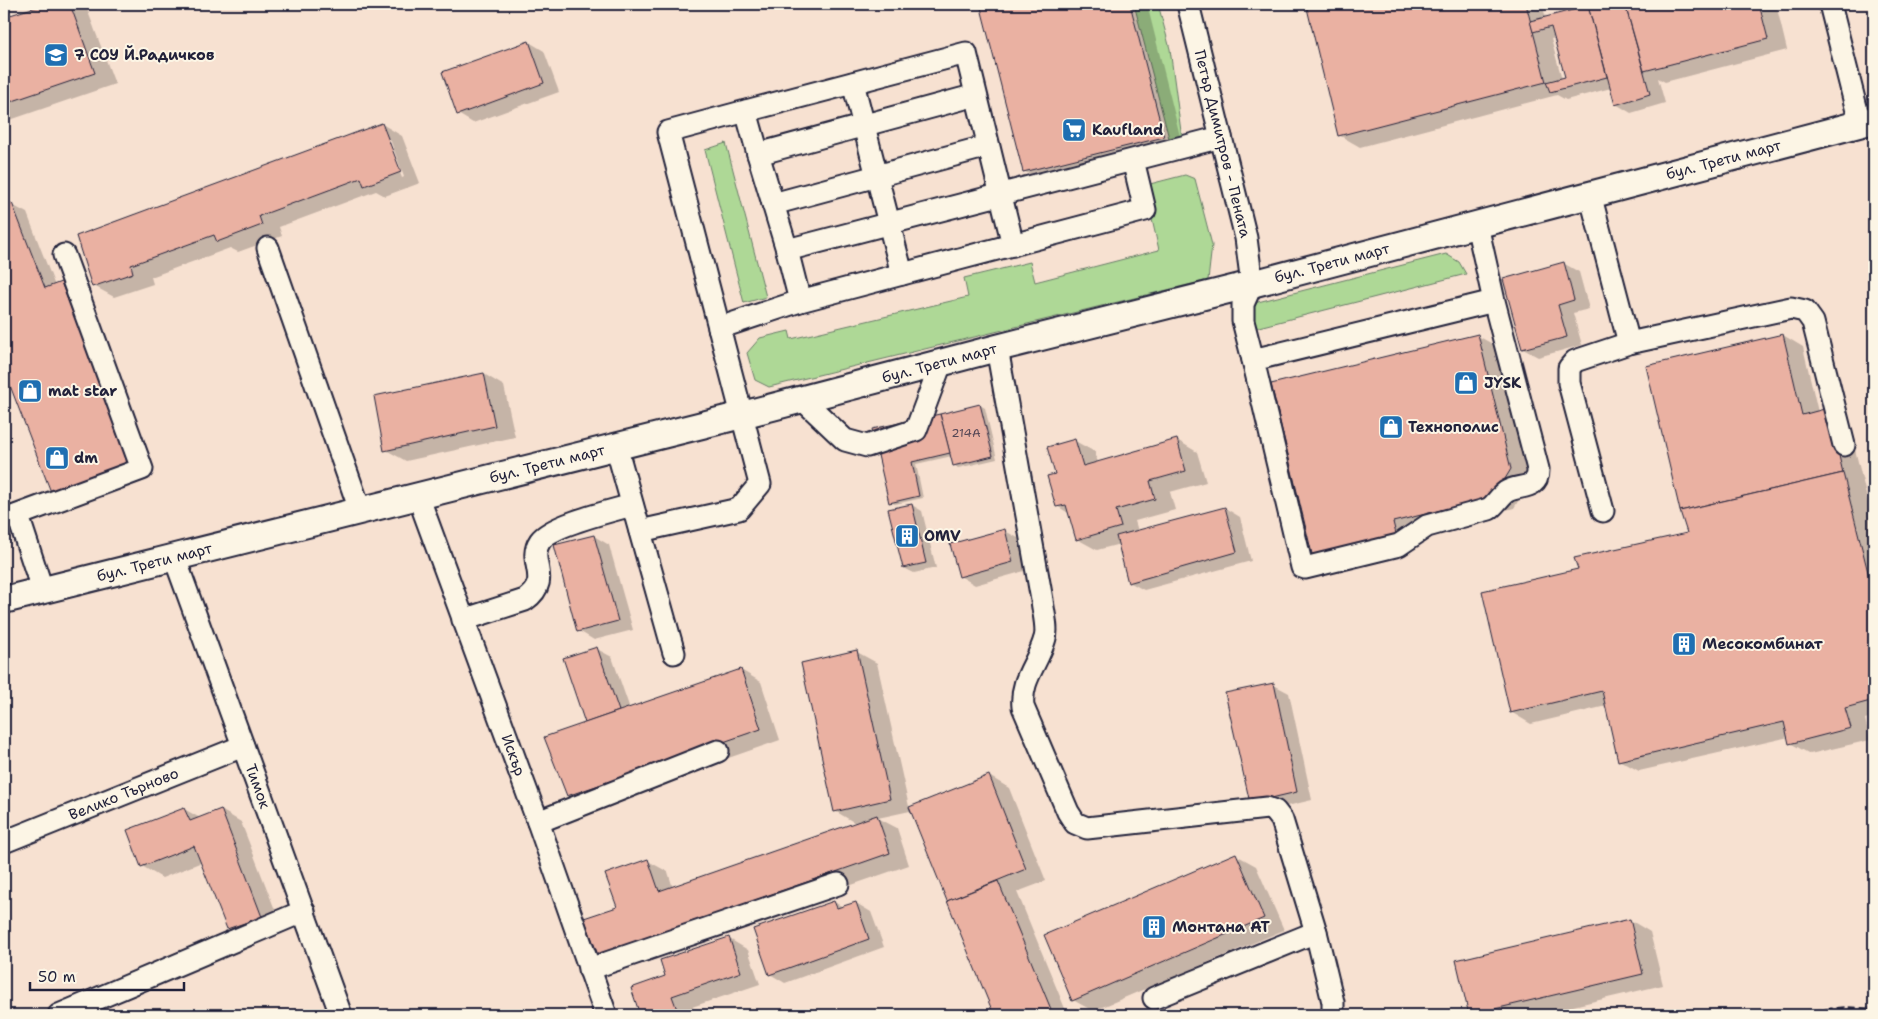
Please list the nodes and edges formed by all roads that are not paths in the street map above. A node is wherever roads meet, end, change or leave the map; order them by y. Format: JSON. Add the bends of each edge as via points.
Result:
{"nodes":[{"id":1,"x":1188,"y":4,"type":"edge"},
{"id":2,"x":1830,"y":4,"type":"edge"},
{"id":3,"x":853,"y":83,"type":"junction"},
{"id":4,"x":976,"y":94,"type":"junction"},
{"id":5,"x":746,"y":111,"type":"junction"},
{"id":6,"x":1867,"y":122,"type":"edge"},
{"id":7,"x":864,"y":125,"type":"junction"},
{"id":8,"x":1221,"y":137,"type":"junction"},
{"id":9,"x":988,"y":146,"type":"junction"},
{"id":10,"x":758,"y":154,"type":"junction"},
{"id":11,"x":1132,"y":160,"type":"junction"},
{"id":12,"x":877,"y":176,"type":"junction"},
{"id":13,"x":1590,"y":194,"type":"junction"},
{"id":14,"x":1000,"y":195,"type":"junction"},
{"id":15,"x":773,"y":204,"type":"junction"},
{"id":16,"x":889,"y":223,"type":"junction"},
{"id":17,"x":1477,"y":225,"type":"junction"},
{"id":18,"x":1013,"y":245,"type":"junction"},
{"id":19,"x":268,"y":248,"type":"dead end"},
{"id":20,"x":787,"y":250,"type":"junction"},
{"id":21,"x":64,"y":255,"type":"dead end"},
{"id":22,"x":902,"y":274,"type":"junction"},
{"id":23,"x":1252,"y":284,"type":"junction"},
{"id":24,"x":800,"y":301,"type":"junction"},
{"id":25,"x":1494,"y":301,"type":"junction"},
{"id":26,"x":719,"y":328,"type":"junction"},
{"id":27,"x":1629,"y":343,"type":"junction"},
{"id":28,"x":997,"y":348,"type":"junction"},
{"id":29,"x":1253,"y":360,"type":"junction"},
{"id":30,"x":941,"y":362,"type":"junction"},
{"id":31,"x":802,"y":398,"type":"junction"},
{"id":32,"x":742,"y":415,"type":"junction"},
{"id":33,"x":1844,"y":445,"type":"dead end"},
{"id":34,"x":616,"y":446,"type":"junction"},
{"id":35,"x":418,"y":496,"type":"junction"},
{"id":36,"x":632,"y":505,"type":"junction"},
{"id":37,"x":360,"y":510,"type":"junction"},
{"id":38,"x":1603,"y":511,"type":"dead end"},
{"id":39,"x":640,"y":531,"type":"junction"},
{"id":40,"x":174,"y":556,"type":"junction"},
{"id":41,"x":42,"y":589,"type":"junction"},
{"id":42,"x":4,"y":600,"type":"edge"},
{"id":43,"x":462,"y":620,"type":"junction"},
{"id":44,"x":674,"y":653,"type":"dead end"},
{"id":45,"x":243,"y":746,"type":"junction"},
{"id":46,"x":718,"y":751,"type":"dead end"},
{"id":47,"x":538,"y":822,"type":"junction"},
{"id":48,"x":4,"y":842,"type":"edge"},
{"id":49,"x":838,"y":884,"type":"dead end"},
{"id":50,"x":304,"y":911,"type":"junction"},
{"id":51,"x":1316,"y":932,"type":"junction"},
{"id":52,"x":589,"y":969,"type":"junction"},
{"id":53,"x":1154,"y":998,"type":"dead end"},
{"id":54,"x":60,"y":1015,"type":"edge"},
{"id":55,"x":341,"y":1015,"type":"edge"},
{"id":56,"x":606,"y":1015,"type":"edge"},
{"id":57,"x":1333,"y":1015,"type":"edge"}],
"edges":[{"from":1,"to":8,"type":"street","name":"Петър Димитров - Пената"},
{"from":2,"to":6,"type":"street"},
{"from":3,"to":4,"type":"street","via":[[966,53]]},
{"from":3,"to":5,"type":"street"},
{"from":3,"to":7,"type":"street"},
{"from":4,"to":7,"type":"street"},
{"from":4,"to":9,"type":"street"},
{"from":5,"to":10,"type":"street"},
{"from":5,"to":26,"type":"street","via":[[668,132]]},
{"from":6,"to":13,"type":"main road","name":"бул. Трети март"},
{"from":7,"to":10,"type":"street"},
{"from":7,"to":12,"type":"street"},
{"from":8,"to":11,"type":"street"},
{"from":8,"to":23,"type":"street","name":"Петър Димитров - Пената","via":[[1246,238]]},
{"from":9,"to":12,"type":"street"},
{"from":9,"to":14,"type":"street"},
{"from":10,"to":15,"type":"street"},
{"from":11,"to":14,"type":"street"},
{"from":11,"to":18,"type":"street","via":[[1145,210]]},
{"from":12,"to":15,"type":"street"},
{"from":12,"to":16,"type":"street"},
{"from":13,"to":17,"type":"main road","name":"бул. Трети март"},
{"from":13,"to":27,"type":"street"},
{"from":14,"to":16,"type":"street"},
{"from":14,"to":18,"type":"street"},
{"from":15,"to":20,"type":"street"},
{"from":16,"to":20,"type":"street"},
{"from":16,"to":22,"type":"street"},
{"from":17,"to":23,"type":"main road","name":"бул. Трети март"},
{"from":17,"to":25,"type":"street"},
{"from":18,"to":22,"type":"street"},
{"from":19,"to":37,"type":"street"},
{"from":20,"to":24,"type":"street"},
{"from":21,"to":41,"type":"street","via":[[142,468],[15,516]]},
{"from":22,"to":24,"type":"street"},
{"from":23,"to":28,"type":"main road","name":"бул. Трети март"},
{"from":23,"to":29,"type":"street","via":[[1243,304],[1243,321]]},
{"from":24,"to":26,"type":"street"},
{"from":25,"to":29,"type":"street"},
{"from":25,"to":29,"type":"street","via":[[1538,478],[1530,485],[1508,491],[1489,509],[1427,526],[1399,544],[1305,568],[1300,565]]},
{"from":26,"to":32,"type":"street"},
{"from":27,"to":33,"type":"street","via":[[1791,308],[1805,311],[1814,322]]},
{"from":27,"to":38,"type":"street","via":[[1575,361],[1569,368],[1569,382]]},
{"from":28,"to":30,"type":"main road","name":"бул. Трети март"},
{"from":28,"to":51,"type":"street","via":[[1042,600],[1045,637],[1022,695],[1024,707],[1068,812],[1075,823],[1087,828],[1267,808],[1275,811],[1282,820]]},
{"from":30,"to":31,"type":"main road","name":"бул. Трети март"},
{"from":30,"to":31,"type":"street","via":[[916,430],[866,446],[845,440]]},
{"from":31,"to":32,"type":"main road","name":"бул. Трети март"},
{"from":32,"to":34,"type":"main road","name":"бул. Трети март"},
{"from":32,"to":39,"type":"street","via":[[760,484],[739,509]]},
{"from":34,"to":35,"type":"main road","name":"бул. Трети март"},
{"from":34,"to":36,"type":"street"},
{"from":35,"to":37,"type":"main road","name":"бул. Трети март"},
{"from":35,"to":43,"type":"street","name":"Искър"},
{"from":36,"to":39,"type":"street"},
{"from":36,"to":43,"type":"street","via":[[553,530],[540,541],[536,551],[539,580],[533,594],[525,600]]},
{"from":37,"to":40,"type":"main road","name":"бул. Трети март"},
{"from":39,"to":44,"type":"street"},
{"from":40,"to":41,"type":"main road","name":"бул. Трети март"},
{"from":40,"to":45,"type":"street","name":"Тимок"},
{"from":41,"to":42,"type":"main road","name":"бул. Трети март"},
{"from":43,"to":47,"type":"street","name":"Искър"},
{"from":45,"to":48,"type":"street","name":"Велико Търново"},
{"from":45,"to":50,"type":"street","name":"Тимок"},
{"from":46,"to":47,"type":"street"},
{"from":47,"to":52,"type":"street","name":"Искър"},
{"from":49,"to":52,"type":"street"},
{"from":50,"to":54,"type":"street"},
{"from":50,"to":55,"type":"street","name":"Тимок"},
{"from":51,"to":53,"type":"street"},
{"from":51,"to":57,"type":"street","via":[[1333,1002]]},
{"from":52,"to":56,"type":"street","name":"Искър"}]}
